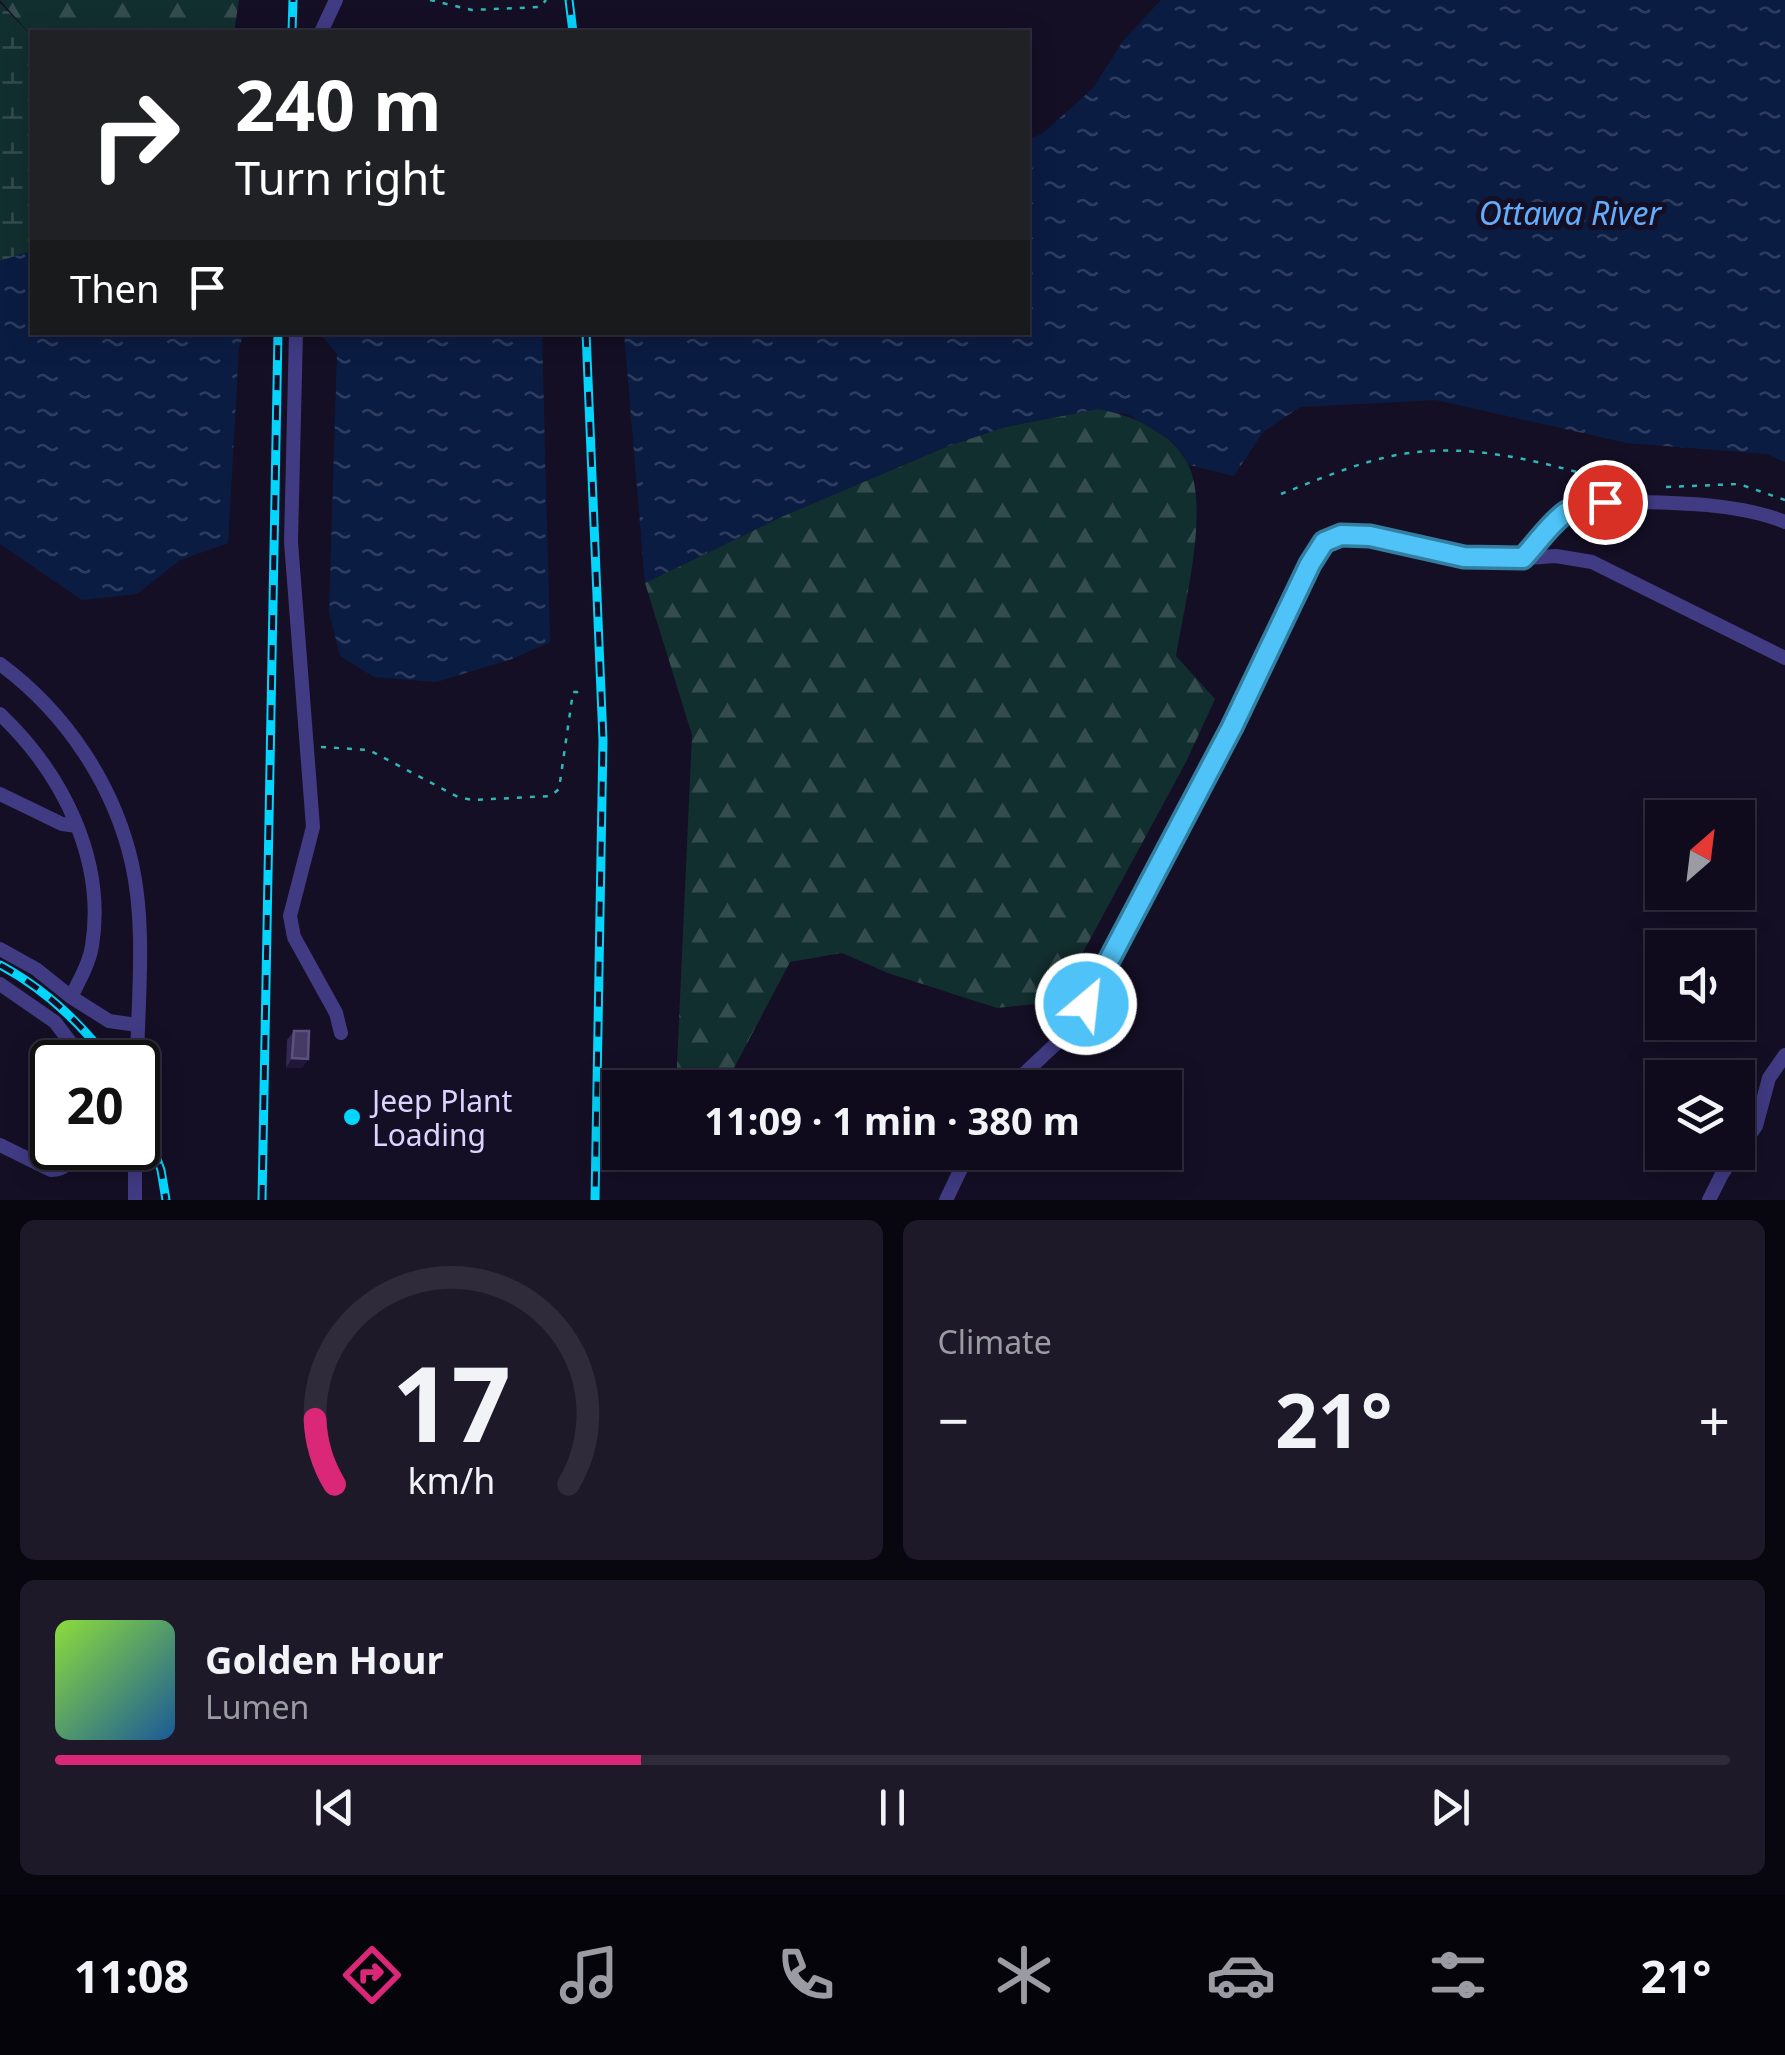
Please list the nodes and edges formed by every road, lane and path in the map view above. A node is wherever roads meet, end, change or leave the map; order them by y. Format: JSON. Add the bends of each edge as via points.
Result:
{"nodes":[{"id":1,"x":336,"y":0,"type":"edge"},
{"id":2,"x":430,"y":0,"type":"edge"},
{"id":3,"x":546,"y":0,"type":"edge"},
{"id":4,"x":322,"y":30,"type":"edge"},
{"id":5,"x":296,"y":335,"type":"edge"},
{"id":6,"x":1629,"y":486,"type":"dead end"},
{"id":7,"x":1658,"y":488,"type":"dead end"},
{"id":8,"x":1281,"y":494,"type":"dead end"},
{"id":9,"x":1785,"y":500,"type":"edge"},
{"id":10,"x":1785,"y":522,"type":"edge"},
{"id":11,"x":1523,"y":558,"type":"junction"},
{"id":12,"x":1785,"y":658,"type":"edge"},
{"id":13,"x":0,"y":664,"type":"edge"},
{"id":14,"x":578,"y":698,"type":"dead end"},
{"id":15,"x":0,"y":714,"type":"edge"},
{"id":16,"x":304,"y":746,"type":"junction"},
{"id":17,"x":0,"y":794,"type":"edge"},
{"id":18,"x":77,"y":826,"type":"junction"},
{"id":19,"x":0,"y":948,"type":"edge"},
{"id":20,"x":0,"y":984,"type":"edge"},
{"id":21,"x":71,"y":997,"type":"junction"},
{"id":22,"x":138,"y":1025,"type":"junction"},
{"id":23,"x":341,"y":1034,"type":"dead end"},
{"id":24,"x":68,"y":1040,"type":"edge"},
{"id":25,"x":138,"y":1040,"type":"edge"},
{"id":26,"x":1785,"y":1055,"type":"edge"},
{"id":27,"x":1027,"y":1070,"type":"edge"},
{"id":28,"x":0,"y":1145,"type":"edge"},
{"id":29,"x":30,"y":1160,"type":"edge"},
{"id":30,"x":136,"y":1170,"type":"edge"},
{"id":31,"x":961,"y":1170,"type":"edge"},
{"id":32,"x":135,"y":1200,"type":"edge"},
{"id":33,"x":946,"y":1200,"type":"edge"},
{"id":34,"x":1709,"y":1200,"type":"edge"}],
"edges":[{"from":1,"to":4,"type":"street"},
{"from":2,"to":3,"type":"path","via":[[472,10],[540,7]]},
{"from":5,"to":16,"type":"street","via":[[290,542]]},
{"from":6,"to":8,"type":"path","via":[[1516,456],[1447,451],[1372,460]]},
{"from":7,"to":9,"type":"path","via":[[1739,484]]},
{"from":10,"to":11,"type":"street","via":[[1715,506],[1587,501],[1571,506]]},
{"from":11,"to":12,"type":"street","via":[[1592,562]]},
{"from":11,"to":27,"type":"street","via":[[1464,557],[1370,536],[1324,542],[1086,1004]]},
{"from":13,"to":22,"type":"street","via":[[38,694],[84,750],[121,827],[138,908]]},
{"from":14,"to":16,"type":"path","via":[[573,692],[559,790],[551,796],[458,798],[369,750]]},
{"from":15,"to":18,"type":"street","via":[[52,774]]},
{"from":16,"to":23,"type":"street","via":[[313,827],[290,916]]},
{"from":17,"to":18,"type":"street"},
{"from":18,"to":21,"type":"street","via":[[92,876],[94,922],[92,949]]},
{"from":19,"to":21,"type":"street"},
{"from":20,"to":24,"type":"street","via":[[55,1022]]},
{"from":21,"to":22,"type":"street","via":[[109,1021]]},
{"from":22,"to":25,"type":"street"},
{"from":26,"to":34,"type":"street","via":[[1769,1078],[1756,1126]]},
{"from":28,"to":29,"type":"street"},
{"from":30,"to":32,"type":"street"},
{"from":31,"to":33,"type":"street"}]}
